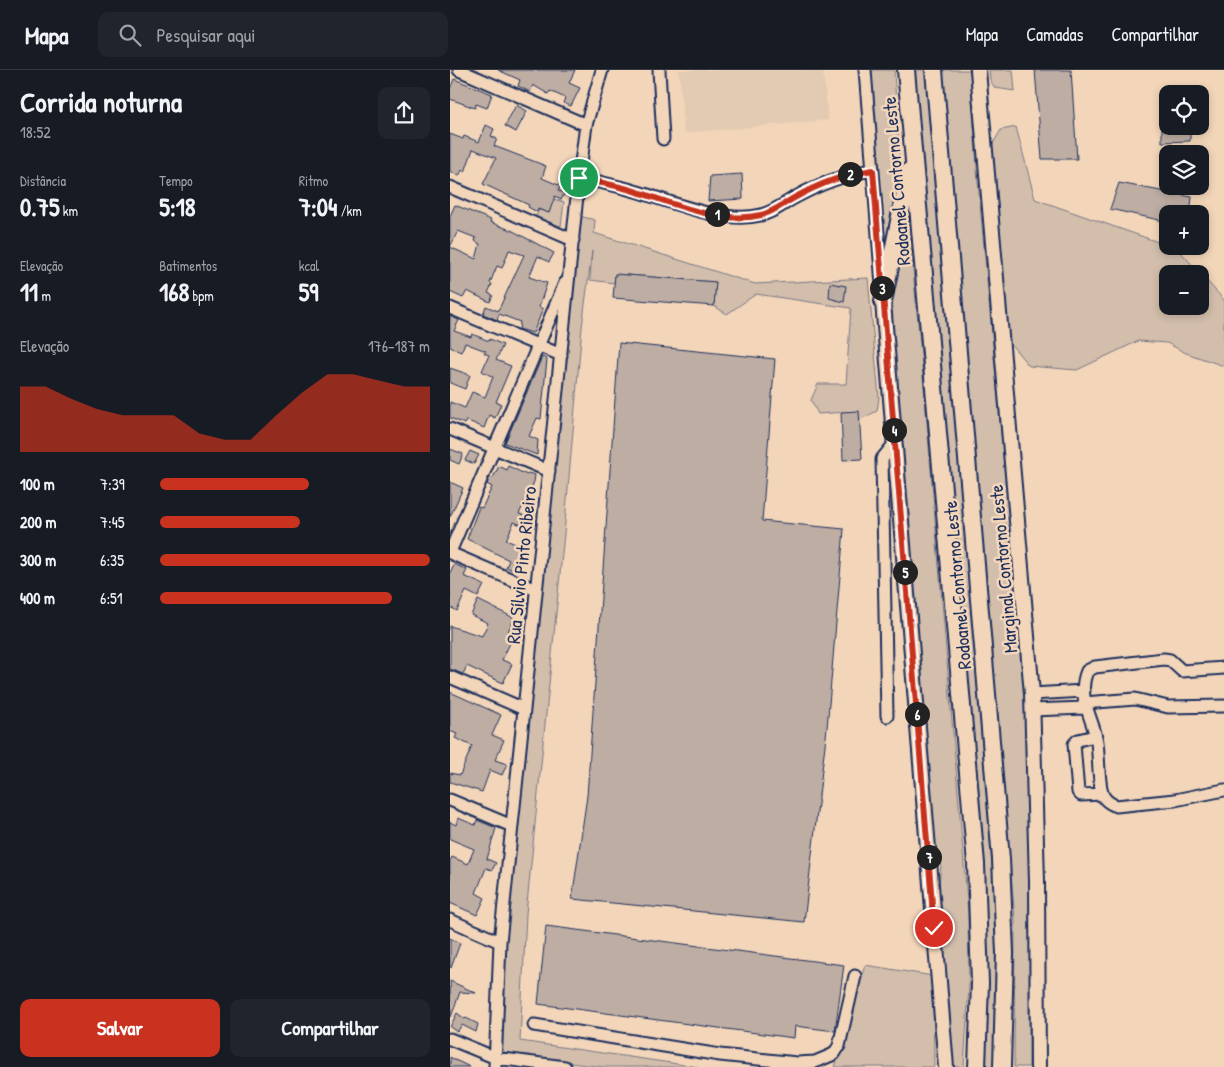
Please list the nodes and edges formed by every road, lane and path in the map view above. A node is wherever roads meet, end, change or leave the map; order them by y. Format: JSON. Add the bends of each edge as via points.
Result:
{"nodes":[{"id":1,"x":459,"y":70,"type":"edge"},
{"id":2,"x":602,"y":70,"type":"edge"},
{"id":3,"x":660,"y":70,"type":"edge"},
{"id":4,"x":865,"y":70,"type":"edge"},
{"id":5,"x":906,"y":70,"type":"edge"},
{"id":6,"x":934,"y":70,"type":"edge"},
{"id":7,"x":978,"y":70,"type":"edge"},
{"id":8,"x":586,"y":125,"type":"junction"},
{"id":9,"x":663,"y":139,"type":"dead end"},
{"id":10,"x":913,"y":152,"type":"junction"},
{"id":11,"x":873,"y":170,"type":"junction"},
{"id":12,"x":579,"y":178,"type":"junction"},
{"id":13,"x":450,"y":187,"type":"edge"},
{"id":14,"x":573,"y":240,"type":"junction"},
{"id":15,"x":569,"y":272,"type":"junction"},
{"id":16,"x":883,"y":302,"type":"junction"},
{"id":17,"x":450,"y":308,"type":"edge"},
{"id":18,"x":538,"y":345,"type":"junction"},
{"id":19,"x":561,"y":355,"type":"junction"},
{"id":20,"x":450,"y":429,"type":"edge"},
{"id":21,"x":895,"y":443,"type":"junction"},
{"id":22,"x":494,"y":448,"type":"junction"},
{"id":23,"x":549,"y":471,"type":"junction"},
{"id":24,"x":450,"y":553,"type":"edge"},
{"id":25,"x":536,"y":590,"type":"junction"},
{"id":26,"x":1224,"y":668,"type":"edge"},
{"id":27,"x":450,"y":677,"type":"edge"},
{"id":28,"x":1084,"y":691,"type":"junction"},
{"id":29,"x":1032,"y":694,"type":"junction"},
{"id":30,"x":1084,"y":706,"type":"junction"},
{"id":31,"x":1224,"y":706,"type":"edge"},
{"id":32,"x":524,"y":709,"type":"junction"},
{"id":33,"x":1032,"y":710,"type":"junction"},
{"id":34,"x":887,"y":716,"type":"dead end"},
{"id":35,"x":1095,"y":736,"type":"junction"},
{"id":36,"x":1224,"y":790,"type":"edge"},
{"id":37,"x":1102,"y":794,"type":"junction"},
{"id":38,"x":450,"y":800,"type":"edge"},
{"id":39,"x":512,"y":826,"type":"junction"},
{"id":40,"x":450,"y":920,"type":"edge"},
{"id":41,"x":500,"y":942,"type":"junction"},
{"id":42,"x":855,"y":976,"type":"dead end"},
{"id":43,"x":534,"y":1025,"type":"dead end"},
{"id":44,"x":450,"y":1039,"type":"edge"},
{"id":45,"x":720,"y":1061,"type":"edge"},
{"id":46,"x":496,"y":1063,"type":"edge"},
{"id":47,"x":509,"y":1064,"type":"edge"},
{"id":48,"x":565,"y":1067,"type":"edge"},
{"id":49,"x":946,"y":1067,"type":"edge"},
{"id":50,"x":977,"y":1067,"type":"edge"},
{"id":51,"x":1004,"y":1067,"type":"edge"},
{"id":52,"x":1038,"y":1067,"type":"edge"}],
"edges":[{"from":1,"to":8,"type":"street"},
{"from":2,"to":8,"type":"street","name":"Rua Sílvio Pinto Ribeiro"},
{"from":3,"to":9,"type":"street"},
{"from":4,"to":11,"type":"street"},
{"from":5,"to":10,"type":"highway","name":"Rodoanel Contorno Leste"},
{"from":6,"to":51,"type":"highway","name":"Rodoanel Contorno Leste","via":[[1001,859],[1005,953]]},
{"from":7,"to":29,"type":"main road","name":"Marginal Contorno Leste"},
{"from":8,"to":12,"type":"street","name":"Rua Sílvio Pinto Ribeiro"},
{"from":10,"to":16,"type":"highway"},
{"from":10,"to":50,"type":"highway","name":"Rodoanel Contorno Leste","via":[[977,890],[980,983]]},
{"from":11,"to":12,"type":"street","via":[[846,174],[760,215],[732,216],[708,213],[623,187]]},
{"from":11,"to":16,"type":"street"},
{"from":12,"to":14,"type":"street","name":"Rua Sílvio Pinto Ribeiro"},
{"from":13,"to":14,"type":"street"},
{"from":14,"to":15,"type":"street","name":"Rua Sílvio Pinto Ribeiro"},
{"from":15,"to":18,"type":"street"},
{"from":15,"to":19,"type":"street","name":"Rua Sílvio Pinto Ribeiro"},
{"from":16,"to":21,"type":"main road"},
{"from":17,"to":18,"type":"street"},
{"from":18,"to":19,"type":"street"},
{"from":18,"to":22,"type":"street"},
{"from":19,"to":23,"type":"street","name":"Rua Sílvio Pinto Ribeiro"},
{"from":20,"to":22,"type":"street"},
{"from":21,"to":34,"type":"street","via":[[882,459]]},
{"from":21,"to":49,"type":"main road"},
{"from":22,"to":23,"type":"street"},
{"from":22,"to":24,"type":"street"},
{"from":23,"to":25,"type":"street","name":"Rua Sílvio Pinto Ribeiro"},
{"from":24,"to":25,"type":"street"},
{"from":25,"to":32,"type":"street","name":"Rua Sílvio Pinto Ribeiro"},
{"from":26,"to":28,"type":"street","via":[[1182,672],[1170,660],[1164,659],[1095,667],[1087,671]]},
{"from":27,"to":32,"type":"street"},
{"from":28,"to":29,"type":"street"},
{"from":28,"to":30,"type":"street"},
{"from":29,"to":33,"type":"main road","name":"Marginal Contorno Leste"},
{"from":30,"to":31,"type":"street","via":[[1135,699],[1168,707]]},
{"from":30,"to":33,"type":"street"},
{"from":30,"to":35,"type":"street","via":[[1093,723]]},
{"from":32,"to":39,"type":"street","name":"Rua Sílvio Pinto Ribeiro"},
{"from":33,"to":52,"type":"main road","name":"Marginal Contorno Leste"},
{"from":35,"to":37,"type":"street"},
{"from":35,"to":37,"type":"street","via":[[1074,744],[1078,792],[1081,795]]},
{"from":36,"to":37,"type":"street","via":[[1175,800],[1116,806]]},
{"from":38,"to":39,"type":"street"},
{"from":39,"to":41,"type":"street","name":"Rua Sílvio Pinto Ribeiro"},
{"from":40,"to":41,"type":"street"},
{"from":41,"to":46,"type":"street","name":"Rua Sílvio Pinto Ribeiro"},
{"from":42,"to":45,"type":"street","via":[[839,1046],[834,1054],[815,1062],[797,1064]]},
{"from":43,"to":45,"type":"street"},
{"from":44,"to":46,"type":"street"},
{"from":46,"to":47,"type":"street"},
{"from":47,"to":48,"type":"street"}]}
